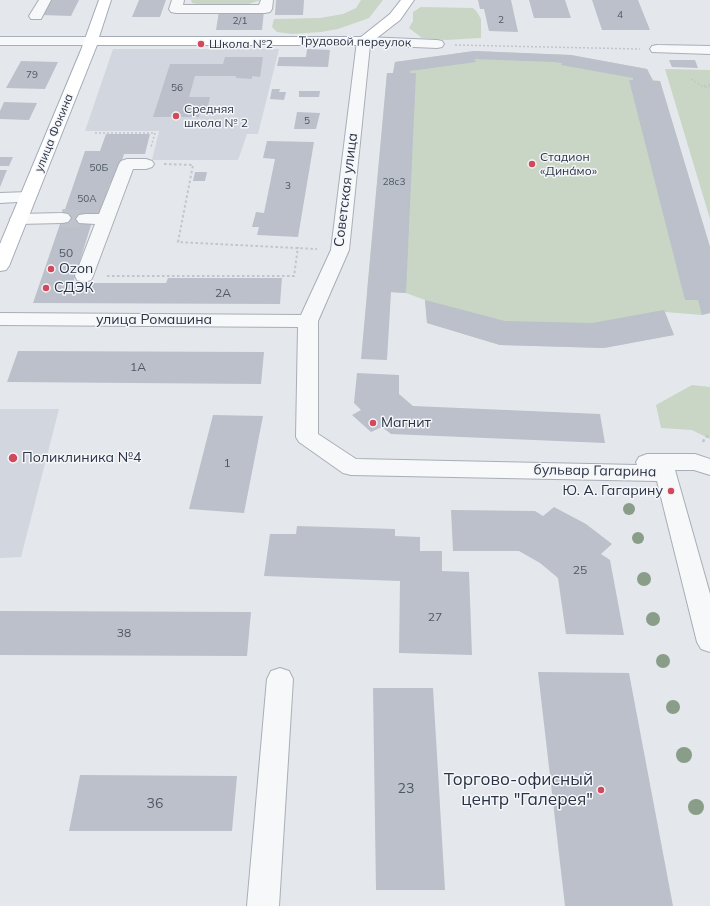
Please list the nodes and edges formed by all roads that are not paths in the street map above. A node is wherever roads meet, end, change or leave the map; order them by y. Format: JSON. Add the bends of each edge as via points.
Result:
{"nodes":[{"id":1,"x":45,"y":0,"type":"edge"},
{"id":2,"x":105,"y":0,"type":"edge"},
{"id":3,"x":178,"y":0,"type":"edge"},
{"id":4,"x":267,"y":0,"type":"edge"},
{"id":5,"x":408,"y":0,"type":"edge"},
{"id":6,"x":36,"y":16,"type":"dead end"},
{"id":7,"x":0,"y":41,"type":"edge"},
{"id":8,"x":92,"y":41,"type":"junction"},
{"id":9,"x":364,"y":41,"type":"junction"},
{"id":10,"x":437,"y":44,"type":"road end"},
{"id":11,"x":657,"y":49,"type":"road end"},
{"id":12,"x":710,"y":50,"type":"edge"},
{"id":13,"x":146,"y":164,"type":"road end"},
{"id":14,"x":28,"y":197,"type":"junction"},
{"id":15,"x":0,"y":198,"type":"edge"},
{"id":16,"x":62,"y":218,"type":"tunnel mouth"},
{"id":17,"x":19,"y":219,"type":"junction"},
{"id":18,"x":85,"y":219,"type":"tunnel mouth"},
{"id":19,"x":106,"y":219,"type":"junction"},
{"id":20,"x":0,"y":266,"type":"edge"},
{"id":21,"x":84,"y":276,"type":"road end"},
{"id":22,"x":0,"y":319,"type":"edge"},
{"id":23,"x":308,"y":321,"type":"junction"},
{"id":24,"x":351,"y":467,"type":"joint"},
{"id":25,"x":710,"y":467,"type":"edge"},
{"id":26,"x":605,"y":472,"type":"junction"},
{"id":27,"x":710,"y":642,"type":"edge"},
{"id":28,"x":280,"y":679,"type":"dead end"},
{"id":29,"x":263,"y":906,"type":"edge"}],
"edges":[{"from":1,"to":6,"type":"street"},
{"from":2,"to":8,"type":"main road","name":"улица Фокина"},
{"from":3,"to":4,"type":"street","via":[[176,9],[265,9]]},
{"from":5,"to":9,"type":"main road","via":[[394,17]]},
{"from":7,"to":8,"type":"street","name":"Трудовой переулок"},
{"from":8,"to":9,"type":"main road","name":"Трудовой переулок"},
{"from":8,"to":14,"type":"main road","name":"улица Фокина"},
{"from":9,"to":10,"type":"street","name":"Трудовой переулок"},
{"from":9,"to":23,"type":"street","name":"Советская улица","via":[[340,250]]},
{"from":11,"to":12,"type":"street"},
{"from":13,"to":19,"type":"street","via":[[127,164]]},
{"from":14,"to":15,"type":"street"},
{"from":14,"to":17,"type":"main road","name":"улица Фокина"},
{"from":16,"to":17,"type":"street"},
{"from":17,"to":20,"type":"main road","name":"улица Фокина"},
{"from":18,"to":19,"type":"street"},
{"from":19,"to":21,"type":"street"},
{"from":22,"to":23,"type":"street","name":"улица Ромашина"},
{"from":23,"to":24,"type":"street","name":"Советская улица","via":[[306,437]]},
{"from":24,"to":26,"type":"street","name":"бульвар Гагарина"},
{"from":25,"to":26,"type":"street","via":[[695,462],[646,462]]},
{"from":26,"to":27,"type":"street","name":"бульвар Гагарина","via":[[666,473]]},
{"from":28,"to":29,"type":"street"}]}
